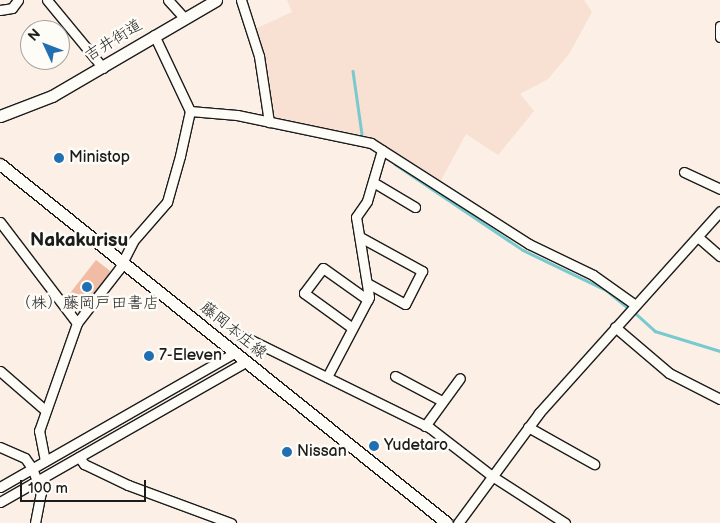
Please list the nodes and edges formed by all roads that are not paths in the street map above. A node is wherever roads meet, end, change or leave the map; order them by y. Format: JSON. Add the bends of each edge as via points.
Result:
{"nodes":[{"id":1,"x":18,"y":0,"type":"edge"},
{"id":2,"x":47,"y":0,"type":"edge"},
{"id":3,"x":168,"y":0,"type":"edge"},
{"id":4,"x":216,"y":0,"type":"edge"},
{"id":5,"x":241,"y":0,"type":"edge"},
{"id":6,"x":0,"y":10,"type":"edge"},
{"id":7,"x":184,"y":18,"type":"junction"},
{"id":8,"x":720,"y":26,"type":"edge"},
{"id":9,"x":154,"y":35,"type":"junction"},
{"id":10,"x":720,"y":37,"type":"edge"},
{"id":11,"x":103,"y":68,"type":"junction"},
{"id":12,"x":190,"y":111,"type":"junction"},
{"id":13,"x":0,"y":116,"type":"edge"},
{"id":14,"x":269,"y":122,"type":"junction"},
{"id":15,"x":382,"y":150,"type":"junction"},
{"id":16,"x":0,"y":164,"type":"edge"},
{"id":17,"x":684,"y":172,"type":"dead end"},
{"id":18,"x":373,"y":182,"type":"junction"},
{"id":19,"x":720,"y":188,"type":"edge"},
{"id":20,"x":415,"y":207,"type":"dead end"},
{"id":21,"x":720,"y":211,"type":"edge"},
{"id":22,"x":0,"y":222,"type":"edge"},
{"id":23,"x":360,"y":237,"type":"junction"},
{"id":24,"x":699,"y":238,"type":"junction"},
{"id":25,"x":720,"y":256,"type":"edge"},
{"id":26,"x":123,"y":264,"type":"junction"},
{"id":27,"x":369,"y":284,"type":"junction"},
{"id":28,"x":368,"y":300,"type":"junction"},
{"id":29,"x":634,"y":304,"type":"junction"},
{"id":30,"x":77,"y":323,"type":"junction"},
{"id":31,"x":351,"y":327,"type":"junction"},
{"id":32,"x":615,"y":327,"type":"junction"},
{"id":33,"x":243,"y":336,"type":"dead end"},
{"id":34,"x":234,"y":353,"type":"junction"},
{"id":35,"x":245,"y":362,"type":"junction"},
{"id":36,"x":0,"y":371,"type":"edge"},
{"id":37,"x":395,"y":376,"type":"dead end"},
{"id":38,"x":327,"y":377,"type":"junction"},
{"id":39,"x":460,"y":378,"type":"dead end"},
{"id":40,"x":720,"y":399,"type":"edge"},
{"id":41,"x":442,"y":401,"type":"junction"},
{"id":42,"x":45,"y":410,"type":"junction"},
{"id":43,"x":425,"y":426,"type":"junction"},
{"id":44,"x":528,"y":427,"type":"junction"},
{"id":45,"x":0,"y":448,"type":"edge"},
{"id":46,"x":79,"y":457,"type":"junction"},
{"id":47,"x":45,"y":461,"type":"junction"},
{"id":48,"x":594,"y":464,"type":"dead end"},
{"id":49,"x":32,"y":468,"type":"junction"},
{"id":50,"x":492,"y":476,"type":"junction"},
{"id":51,"x":36,"y":482,"type":"junction"},
{"id":52,"x":0,"y":487,"type":"edge"},
{"id":53,"x":0,"y":502,"type":"edge"},
{"id":54,"x":35,"y":523,"type":"edge"},
{"id":55,"x":232,"y":523,"type":"edge"},
{"id":56,"x":447,"y":523,"type":"edge"},
{"id":57,"x":458,"y":523,"type":"edge"},
{"id":58,"x":565,"y":523,"type":"edge"}],
"edges":[{"from":1,"to":6,"type":"street","via":[[12,8]]},
{"from":2,"to":11,"type":"street"},
{"from":3,"to":7,"type":"street"},
{"from":4,"to":7,"type":"main road","name":"吉井街道"},
{"from":5,"to":14,"type":"street","via":[[259,56]]},
{"from":7,"to":9,"type":"main road","name":"吉井街道"},
{"from":8,"to":10,"type":"street"},
{"from":9,"to":11,"type":"main road","name":"吉井街道"},
{"from":9,"to":12,"type":"street"},
{"from":11,"to":13,"type":"main road","name":"吉井街道","via":[[52,96]]},
{"from":12,"to":14,"type":"street"},
{"from":12,"to":26,"type":"street","via":[[168,202],[133,242]]},
{"from":14,"to":15,"type":"street","via":[[356,137]]},
{"from":15,"to":18,"type":"street"},
{"from":15,"to":29,"type":"street","via":[[528,244],[593,275]]},
{"from":16,"to":26,"type":"main road","name":"藤岡本庄線"},
{"from":17,"to":19,"type":"street"},
{"from":18,"to":20,"type":"street"},
{"from":18,"to":23,"type":"street","via":[[356,217]]},
{"from":21,"to":24,"type":"street"},
{"from":22,"to":30,"type":"street"},
{"from":23,"to":27,"type":"street"},
{"from":23,"to":27,"type":"street","via":[[422,271],[405,304]]},
{"from":24,"to":25,"type":"street"},
{"from":24,"to":29,"type":"street"},
{"from":26,"to":30,"type":"street"},
{"from":26,"to":34,"type":"main road","name":"藤岡本庄線"},
{"from":27,"to":28,"type":"street"},
{"from":28,"to":31,"type":"street"},
{"from":28,"to":31,"type":"street","via":[[322,268],[304,293]]},
{"from":29,"to":32,"type":"street"},
{"from":30,"to":42,"type":"street"},
{"from":31,"to":38,"type":"street"},
{"from":32,"to":40,"type":"street","via":[[669,373]]},
{"from":32,"to":44,"type":"street"},
{"from":33,"to":38,"type":"street"},
{"from":34,"to":35,"type":"main road","name":"藤岡本庄線"},
{"from":34,"to":47,"type":"street"},
{"from":35,"to":46,"type":"street"},
{"from":35,"to":56,"type":"main road","name":"藤岡本庄線"},
{"from":36,"to":42,"type":"street"},
{"from":37,"to":41,"type":"street"},
{"from":38,"to":43,"type":"street"},
{"from":39,"to":41,"type":"street"},
{"from":41,"to":43,"type":"street"},
{"from":42,"to":47,"type":"street","via":[[39,431]]},
{"from":43,"to":50,"type":"street"},
{"from":44,"to":48,"type":"street"},
{"from":44,"to":50,"type":"street"},
{"from":45,"to":49,"type":"street","via":[[25,458]]},
{"from":46,"to":51,"type":"street"},
{"from":46,"to":55,"type":"street","via":[[84,464],[128,485]]},
{"from":47,"to":49,"type":"street"},
{"from":49,"to":51,"type":"street"},
{"from":49,"to":52,"type":"street"},
{"from":50,"to":57,"type":"street"},
{"from":50,"to":58,"type":"street"},
{"from":51,"to":53,"type":"street"},
{"from":51,"to":54,"type":"street","via":[[41,492]]}]}
